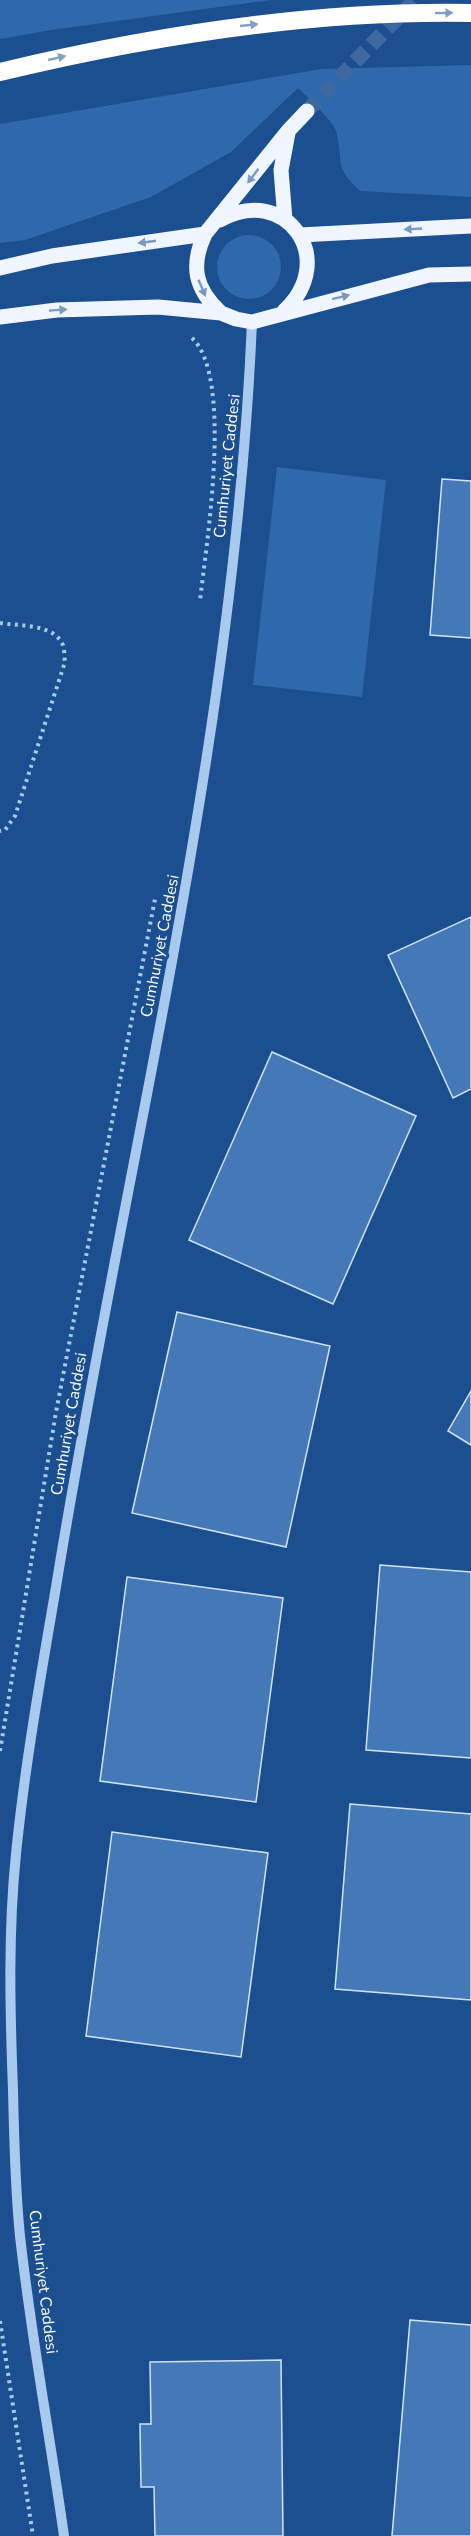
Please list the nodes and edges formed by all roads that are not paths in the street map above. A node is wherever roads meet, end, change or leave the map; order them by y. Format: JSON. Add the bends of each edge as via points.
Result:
{"nodes":[{"id":1,"x":471,"y":13,"type":"edge"},
{"id":2,"x":0,"y":72,"type":"edge"},
{"id":3,"x":307,"y":111,"type":"tunnel mouth"},
{"id":4,"x":288,"y":130,"type":"junction"},
{"id":5,"x":285,"y":220,"type":"junction"},
{"id":6,"x":217,"y":221,"type":"junction"},
{"id":7,"x":471,"y":226,"type":"edge"},
{"id":8,"x":205,"y":234,"type":"junction"},
{"id":9,"x":300,"y":235,"type":"junction"},
{"id":10,"x":0,"y":268,"type":"edge"},
{"id":11,"x":471,"y":274,"type":"edge"},
{"id":12,"x":284,"y":312,"type":"junction"},
{"id":13,"x":221,"y":313,"type":"junction"},
{"id":14,"x":0,"y":317,"type":"edge"},
{"id":15,"x":252,"y":322,"type":"junction"},
{"id":16,"x":63,"y":2536,"type":"edge"}],
"edges":[{"from":2,"to":1,"type":"highway","one_way":true,"via":[[83,52],[245,25]]},
{"from":3,"to":4,"type":"main road"},
{"from":4,"to":5,"type":"main road","via":[[281,170]]},
{"from":4,"to":6,"type":"main road","one_way":true},
{"from":5,"to":6,"type":"main road","via":[[269,211],[251,209],[233,212]]},
{"from":5,"to":9,"type":"main road"},
{"from":6,"to":8,"type":"main road"},
{"from":7,"to":9,"type":"main road","one_way":true},
{"from":8,"to":10,"type":"main road","one_way":true,"via":[[52,256]]},
{"from":8,"to":13,"type":"main road","one_way":true,"via":[[198,250],[198,276],[208,301]]},
{"from":9,"to":12,"type":"main road","via":[[309,267],[306,284]]},
{"from":12,"to":11,"type":"main road","one_way":true,"via":[[429,275]]},
{"from":12,"to":15,"type":"main road"},
{"from":14,"to":13,"type":"main road","one_way":true,"via":[[57,310],[158,307]]},
{"from":13,"to":15,"type":"main road"},
{"from":15,"to":16,"type":"street","name":"Cumhuriyet Caddesi","via":[[249,413],[202,790],[78,1450],[16,1853],[10,1951],[19,2232]]}]}
